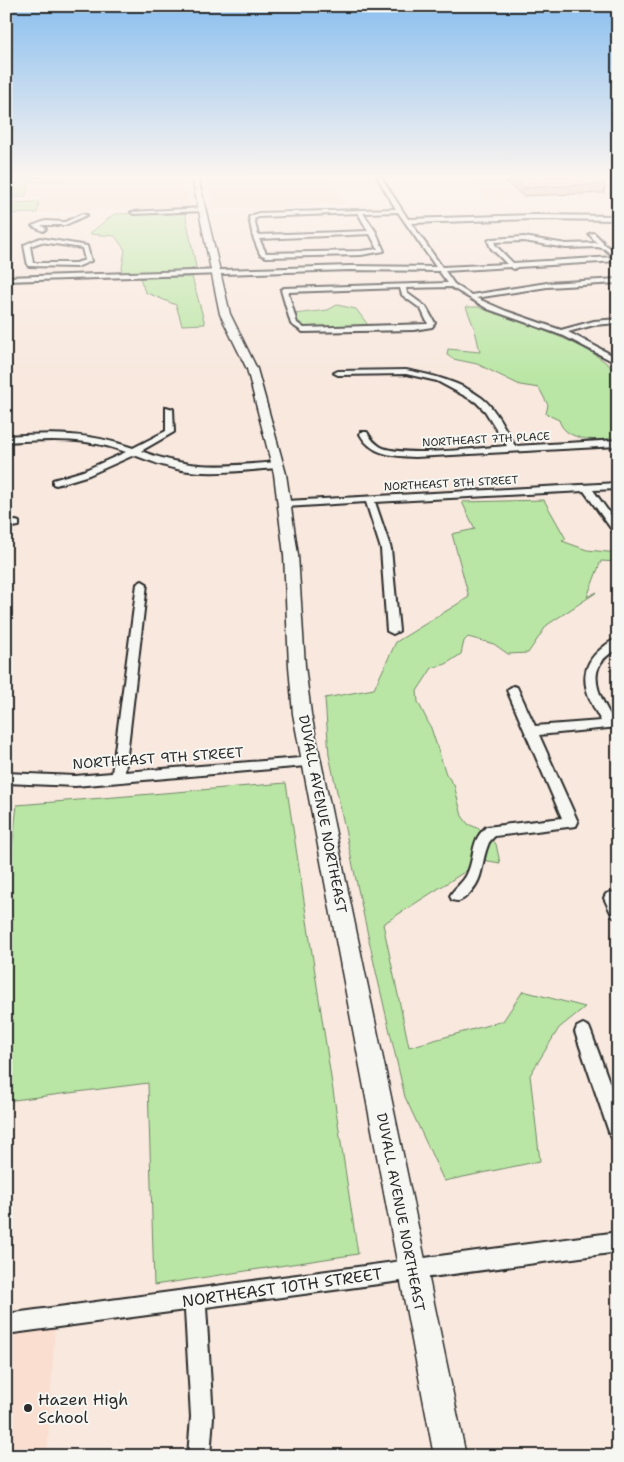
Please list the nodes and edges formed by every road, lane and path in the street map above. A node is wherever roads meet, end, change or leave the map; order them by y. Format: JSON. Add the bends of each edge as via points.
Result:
{"nodes":[{"id":1,"x":27,"y":245,"type":"edge"},
{"id":2,"x":69,"y":245,"type":"edge"},
{"id":3,"x":209,"y":245,"type":"edge"},
{"id":4,"x":259,"y":245,"type":"edge"},
{"id":5,"x":380,"y":245,"type":"edge"},
{"id":6,"x":425,"y":245,"type":"edge"},
{"id":7,"x":492,"y":245,"type":"edge"},
{"id":8,"x":561,"y":245,"type":"edge"},
{"id":9,"x":591,"y":245,"type":"edge"},
{"id":10,"x":598,"y":245,"type":"edge"},
{"id":11,"x":298,"y":248,"type":"dead end"},
{"id":12,"x":341,"y":254,"type":"junction"},
{"id":13,"x":301,"y":255,"type":"junction"},
{"id":14,"x":618,"y":259,"type":"edge"},
{"id":15,"x":78,"y":265,"type":"junction"},
{"id":16,"x":514,"y":267,"type":"junction"},
{"id":17,"x":350,"y":268,"type":"junction"},
{"id":18,"x":442,"y":269,"type":"junction"},
{"id":19,"x":215,"y":273,"type":"junction"},
{"id":20,"x":78,"y":277,"type":"junction"},
{"id":21,"x":6,"y":279,"type":"edge"},
{"id":22,"x":618,"y":281,"type":"edge"},
{"id":23,"x":452,"y":285,"type":"junction"},
{"id":24,"x":403,"y":288,"type":"junction"},
{"id":25,"x":470,"y":297,"type":"junction"},
{"id":26,"x":618,"y":321,"type":"edge"},
{"id":27,"x":560,"y":332,"type":"junction"},
{"id":28,"x":618,"y":362,"type":"edge"},
{"id":29,"x":338,"y":373,"type":"dead end"},
{"id":30,"x":169,"y":409,"type":"dead end"},
{"id":31,"x":364,"y":434,"type":"dead end"},
{"id":32,"x":6,"y":439,"type":"edge"},
{"id":33,"x":618,"y":443,"type":"edge"},
{"id":34,"x":513,"y":449,"type":"junction"},
{"id":35,"x":137,"y":451,"type":"junction"},
{"id":36,"x":278,"y":465,"type":"junction"},
{"id":37,"x":56,"y":482,"type":"dead end"},
{"id":38,"x":618,"y":486,"type":"edge"},
{"id":39,"x":587,"y":488,"type":"junction"},
{"id":40,"x":370,"y":500,"type":"junction"},
{"id":41,"x":286,"y":504,"type":"junction"},
{"id":42,"x":618,"y":532,"type":"edge"},
{"id":43,"x":142,"y":584,"type":"dead end"},
{"id":44,"x":393,"y":631,"type":"dead end"},
{"id":45,"x":618,"y":642,"type":"edge"},
{"id":46,"x":513,"y":690,"type":"dead end"},
{"id":47,"x":614,"y":724,"type":"edge"},
{"id":48,"x":531,"y":731,"type":"junction"},
{"id":49,"x":313,"y":762,"type":"junction"},
{"id":50,"x":118,"y":777,"type":"junction"},
{"id":51,"x":6,"y":778,"type":"edge"},
{"id":52,"x":457,"y":896,"type":"dead end"},
{"id":53,"x":611,"y":898,"type":"dead end"},
{"id":54,"x":618,"y":913,"type":"edge"},
{"id":55,"x":583,"y":1032,"type":"dead end"},
{"id":56,"x":618,"y":1132,"type":"edge"},
{"id":57,"x":618,"y":1242,"type":"edge"},
{"id":58,"x":413,"y":1269,"type":"junction"},
{"id":59,"x":195,"y":1300,"type":"junction"},
{"id":60,"x":6,"y":1324,"type":"edge"},
{"id":61,"x":199,"y":1456,"type":"edge"},
{"id":62,"x":450,"y":1456,"type":"edge"}],
"edges":[{"from":1,"to":15,"type":"street","via":[[30,264]]},
{"from":2,"to":15,"type":"street","via":[[85,248],[88,261]]},
{"from":3,"to":19,"type":"main road","name":"DUVALL AVENUE NORTHEAST"},
{"from":4,"to":13,"type":"street","via":[[266,255]]},
{"from":5,"to":12,"type":"street","via":[[382,250]]},
{"from":6,"to":18,"type":"street"},
{"from":7,"to":16,"type":"street"},
{"from":8,"to":9,"type":"street"},
{"from":10,"to":14,"type":"street","via":[[607,248]]},
{"from":11,"to":13,"type":"street"},
{"from":12,"to":13,"type":"street"},
{"from":12,"to":17,"type":"street"},
{"from":14,"to":16,"type":"street"},
{"from":15,"to":20,"type":"street"},
{"from":16,"to":18,"type":"street"},
{"from":17,"to":18,"type":"street"},
{"from":17,"to":19,"type":"street"},
{"from":18,"to":23,"type":"street"},
{"from":19,"to":20,"type":"street"},
{"from":19,"to":36,"type":"main road","name":"DUVALL AVENUE NORTHEAST","via":[[225,314],[252,369]]},
{"from":20,"to":21,"type":"street"},
{"from":22,"to":25,"type":"street","via":[[547,285]]},
{"from":23,"to":24,"type":"street"},
{"from":23,"to":25,"type":"street"},
{"from":24,"to":24,"type":"street","via":[[284,290],[294,324],[303,330],[430,326],[432,323],[424,308],[404,294]]},
{"from":25,"to":27,"type":"street","via":[[498,311]]},
{"from":26,"to":27,"type":"street","via":[[594,323]]},
{"from":27,"to":28,"type":"street"},
{"from":29,"to":34,"type":"street","via":[[406,372],[438,380],[479,400]]},
{"from":30,"to":35,"type":"street","via":[[170,432]]},
{"from":31,"to":34,"type":"street","name":"NORTHEAST 7TH PLACE","via":[[367,442],[377,449],[393,453]]},
{"from":32,"to":35,"type":"street","via":[[100,440]]},
{"from":33,"to":34,"type":"street","name":"NORTHEAST 7TH PLACE"},
{"from":35,"to":36,"type":"street","via":[[166,464],[184,467]]},
{"from":35,"to":37,"type":"street","via":[[77,477]]},
{"from":36,"to":41,"type":"main road","name":"DUVALL AVENUE NORTHEAST"},
{"from":38,"to":39,"type":"street","name":"NORTHEAST 8TH STREET"},
{"from":39,"to":40,"type":"street","name":"NORTHEAST 8TH STREET"},
{"from":39,"to":42,"type":"street"},
{"from":40,"to":41,"type":"street","name":"NORTHEAST 8TH STREET"},
{"from":40,"to":44,"type":"street","via":[[386,549]]},
{"from":41,"to":49,"type":"main road","name":"DUVALL AVENUE NORTHEAST","via":[[302,714]]},
{"from":43,"to":50,"type":"street"},
{"from":45,"to":47,"type":"street","via":[[594,662],[591,675],[592,689]]},
{"from":46,"to":48,"type":"street"},
{"from":47,"to":48,"type":"street"},
{"from":48,"to":52,"type":"street","via":[[571,822],[491,831],[480,842],[474,878]]},
{"from":49,"to":50,"type":"street","name":"NORTHEAST 9TH STREET"},
{"from":49,"to":58,"type":"main road","name":"DUVALL AVENUE NORTHEAST"},
{"from":50,"to":51,"type":"street","name":"NORTHEAST 9TH STREET","via":[[75,781]]},
{"from":53,"to":54,"type":"street"},
{"from":55,"to":56,"type":"street"},
{"from":57,"to":58,"type":"street","name":"NORTHEAST 10TH STREET"},
{"from":58,"to":59,"type":"street","name":"NORTHEAST 10TH STREET"},
{"from":58,"to":62,"type":"main road","name":"DUVALL AVENUE NORTHEAST"},
{"from":59,"to":60,"type":"street","name":"NORTHEAST 10TH STREET"},
{"from":59,"to":61,"type":"street","via":[[202,1418]]}]}
